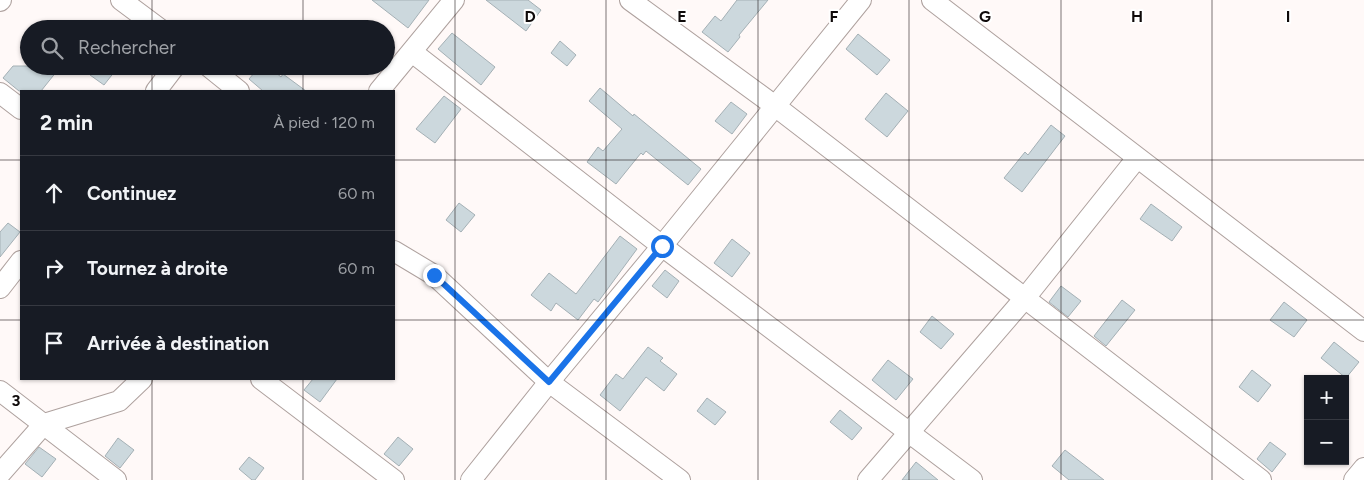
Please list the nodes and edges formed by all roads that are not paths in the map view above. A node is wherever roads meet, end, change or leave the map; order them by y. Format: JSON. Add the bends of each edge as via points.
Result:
{"nodes":[{"id":1,"x":122,"y":0,"type":"edge"},
{"id":2,"x":454,"y":0,"type":"edge"},
{"id":3,"x":630,"y":0,"type":"edge"},
{"id":4,"x":861,"y":0,"type":"edge"},
{"id":5,"x":932,"y":0,"type":"edge"},
{"id":6,"x":148,"y":20,"type":"edge"},
{"id":7,"x":412,"y":52,"type":"junction"},
{"id":8,"x":395,"y":72,"type":"edge"},
{"id":9,"x":169,"y":75,"type":"edge"},
{"id":10,"x":219,"y":75,"type":"edge"},
{"id":11,"x":393,"y":75,"type":"edge"},
{"id":12,"x":157,"y":90,"type":"edge"},
{"id":13,"x":238,"y":90,"type":"edge"},
{"id":14,"x":380,"y":90,"type":"edge"},
{"id":15,"x":0,"y":93,"type":"edge"},
{"id":16,"x":775,"y":106,"type":"junction"},
{"id":17,"x":20,"y":108,"type":"edge"},
{"id":18,"x":1137,"y":158,"type":"junction"},
{"id":19,"x":662,"y":246,"type":"junction"},
{"id":20,"x":395,"y":252,"type":"edge"},
{"id":21,"x":20,"y":262,"type":"edge"},
{"id":22,"x":0,"y":288,"type":"edge"},
{"id":23,"x":1025,"y":298,"type":"junction"},
{"id":24,"x":1364,"y":331,"type":"edge"},
{"id":25,"x":141,"y":380,"type":"edge"},
{"id":26,"x":262,"y":380,"type":"edge"},
{"id":27,"x":549,"y":382,"type":"junction"},
{"id":28,"x":0,"y":391,"type":"edge"},
{"id":29,"x":44,"y":424,"type":"junction"},
{"id":30,"x":909,"y":433,"type":"junction"},
{"id":31,"x":1364,"y":468,"type":"edge"},
{"id":32,"x":0,"y":474,"type":"edge"},
{"id":33,"x":116,"y":480,"type":"edge"},
{"id":34,"x":394,"y":480,"type":"edge"},
{"id":35,"x":471,"y":480,"type":"edge"},
{"id":36,"x":680,"y":480,"type":"edge"},
{"id":37,"x":868,"y":480,"type":"edge"},
{"id":38,"x":972,"y":480,"type":"edge"},
{"id":39,"x":1262,"y":480,"type":"edge"},
{"id":40,"x":1354,"y":480,"type":"edge"}],
"edges":[{"from":1,"to":6,"type":"street"},
{"from":2,"to":7,"type":"street"},
{"from":3,"to":16,"type":"street"},
{"from":4,"to":16,"type":"street"},
{"from":5,"to":18,"type":"street"},
{"from":7,"to":8,"type":"street"},
{"from":7,"to":19,"type":"street"},
{"from":9,"to":12,"type":"street"},
{"from":10,"to":13,"type":"street"},
{"from":11,"to":14,"type":"street"},
{"from":15,"to":17,"type":"street"},
{"from":16,"to":19,"type":"street"},
{"from":16,"to":23,"type":"street"},
{"from":18,"to":23,"type":"street"},
{"from":18,"to":24,"type":"street"},
{"from":19,"to":27,"type":"street"},
{"from":19,"to":30,"type":"street"},
{"from":20,"to":27,"type":"street","via":[[434,275]]},
{"from":21,"to":22,"type":"street"},
{"from":23,"to":30,"type":"street"},
{"from":23,"to":39,"type":"street"},
{"from":25,"to":29,"type":"street","via":[[119,401]]},
{"from":26,"to":34,"type":"street"},
{"from":27,"to":35,"type":"street"},
{"from":27,"to":36,"type":"street"},
{"from":28,"to":29,"type":"street"},
{"from":29,"to":32,"type":"street"},
{"from":29,"to":33,"type":"street"},
{"from":30,"to":37,"type":"street"},
{"from":30,"to":38,"type":"street"},
{"from":31,"to":40,"type":"street"}]}
